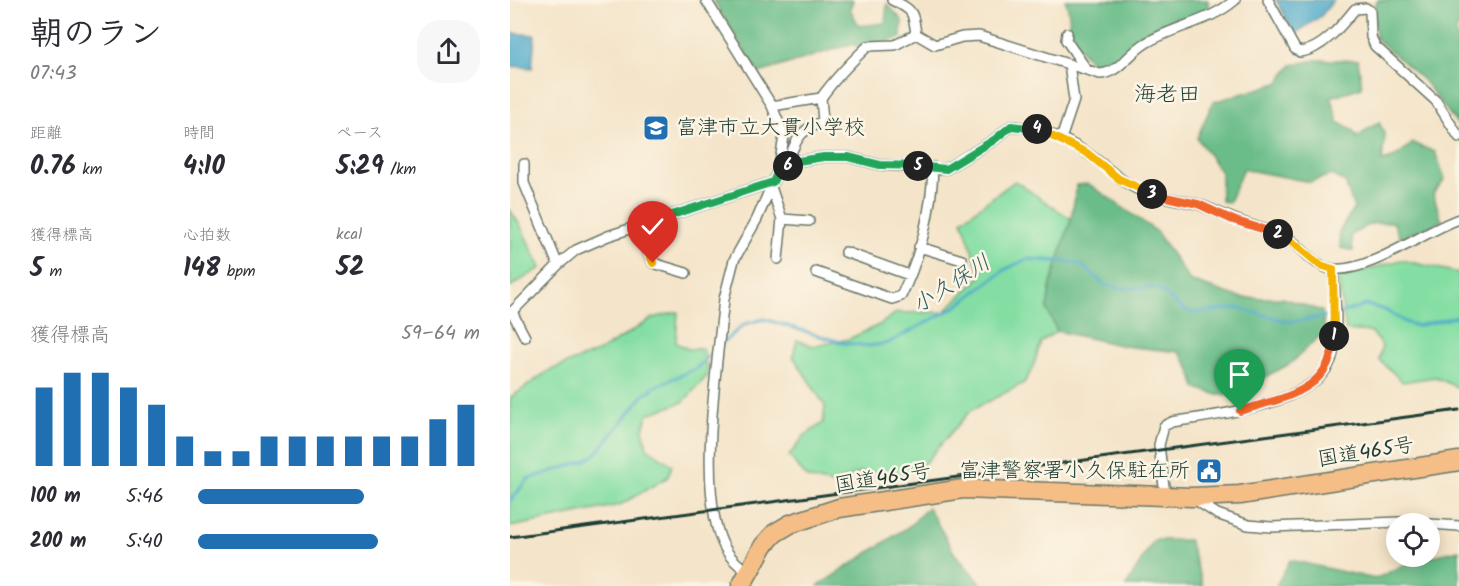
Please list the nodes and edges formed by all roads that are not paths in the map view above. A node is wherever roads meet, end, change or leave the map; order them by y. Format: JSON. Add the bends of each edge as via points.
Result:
{"nodes":[{"id":1,"x":706,"y":0,"type":"edge"},
{"id":2,"x":892,"y":0,"type":"edge"},
{"id":3,"x":1235,"y":0,"type":"edge"},
{"id":4,"x":1268,"y":0,"type":"edge"},
{"id":5,"x":1067,"y":33,"type":"dead end"},
{"id":6,"x":915,"y":34,"type":"junction"},
{"id":7,"x":1069,"y":64,"type":"junction"},
{"id":8,"x":1087,"y":70,"type":"junction"},
{"id":9,"x":821,"y":98,"type":"junction"},
{"id":10,"x":772,"y":106,"type":"junction"},
{"id":11,"x":1459,"y":137,"type":"edge"},
{"id":12,"x":1061,"y":139,"type":"junction"},
{"id":13,"x":524,"y":164,"type":"dead end"},
{"id":14,"x":933,"y":167,"type":"junction"},
{"id":15,"x":778,"y":170,"type":"junction"},
{"id":16,"x":772,"y":184,"type":"junction"},
{"id":17,"x":782,"y":219,"type":"junction"},
{"id":18,"x":1459,"y":219,"type":"edge"},
{"id":19,"x":809,"y":221,"type":"dead end"},
{"id":20,"x":637,"y":226,"type":"junction"},
{"id":21,"x":919,"y":247,"type":"junction"},
{"id":22,"x":845,"y":252,"type":"dead end"},
{"id":23,"x":778,"y":259,"type":"dead end"},
{"id":24,"x":962,"y":260,"type":"dead end"},
{"id":25,"x":558,"y":265,"type":"junction"},
{"id":26,"x":1333,"y":269,"type":"junction"},
{"id":27,"x":816,"y":272,"type":"dead end"},
{"id":28,"x":686,"y":273,"type":"dead end"},
{"id":29,"x":909,"y":275,"type":"junction"},
{"id":30,"x":511,"y":313,"type":"edge"},
{"id":31,"x":525,"y":337,"type":"dead end"},
{"id":32,"x":1459,"y":461,"type":"edge"},
{"id":33,"x":1165,"y":495,"type":"junction"},
{"id":34,"x":1192,"y":497,"type":"junction"},
{"id":35,"x":1459,"y":526,"type":"edge"},
{"id":36,"x":745,"y":579,"type":"edge"}],
"edges":[{"from":1,"to":10,"type":"street"},
{"from":2,"to":6,"type":"street","via":[[909,8]]},
{"from":3,"to":8,"type":"street","via":[[1223,10],[1158,36],[1110,73]]},
{"from":4,"to":11,"type":"street","via":[[1295,50],[1300,52],[1336,32],[1355,9],[1366,8],[1370,11],[1375,45],[1436,101]]},
{"from":5,"to":8,"type":"street","via":[[1066,40]]},
{"from":6,"to":7,"type":"street","via":[[934,45],[978,36]]},
{"from":6,"to":9,"type":"street","via":[[895,45],[868,46]]},
{"from":7,"to":8,"type":"street"},
{"from":7,"to":12,"type":"street","via":[[1074,100]]},
{"from":9,"to":10,"type":"street"},
{"from":9,"to":15,"type":"street","via":[[823,121],[796,138],[791,156]]},
{"from":10,"to":15,"type":"street","via":[[784,136]]},
{"from":12,"to":14,"type":"street","via":[[1032,128],[1011,126],[946,169]]},
{"from":12,"to":26,"type":"street","via":[[1140,190],[1198,204],[1285,236],[1320,265]]},
{"from":13,"to":25,"type":"street","via":[[524,183]]},
{"from":14,"to":15,"type":"street","via":[[824,157],[798,161]]},
{"from":14,"to":21,"type":"street","via":[[932,195]]},
{"from":15,"to":16,"type":"street"},
{"from":16,"to":17,"type":"street"},
{"from":16,"to":20,"type":"street"},
{"from":16,"to":36,"type":"street","via":[[734,260],[724,298],[718,357],[710,477],[721,538]]},
{"from":17,"to":19,"type":"street"},
{"from":17,"to":23,"type":"street"},
{"from":18,"to":26,"type":"street","via":[[1388,255]]},
{"from":20,"to":25,"type":"street","via":[[576,250]]},
{"from":20,"to":28,"type":"street","via":[[653,263]]},
{"from":21,"to":24,"type":"street"},
{"from":21,"to":29,"type":"street"},
{"from":22,"to":29,"type":"street"},
{"from":25,"to":30,"type":"street"},
{"from":26,"to":33,"type":"street","via":[[1333,353],[1326,370],[1307,388],[1240,411],[1164,426],[1159,445]]},
{"from":27,"to":29,"type":"street","via":[[892,299],[901,296]]},
{"from":30,"to":31,"type":"street"},
{"from":32,"to":34,"type":"highway","name":"国道465号","via":[[1240,495]]},
{"from":33,"to":34,"type":"highway","name":"国道465号"},
{"from":33,"to":36,"type":"highway","name":"国道465号","via":[[963,489],[839,508],[775,533]]},
{"from":34,"to":35,"type":"street","via":[[1217,514],[1248,525],[1400,522]]}]}
